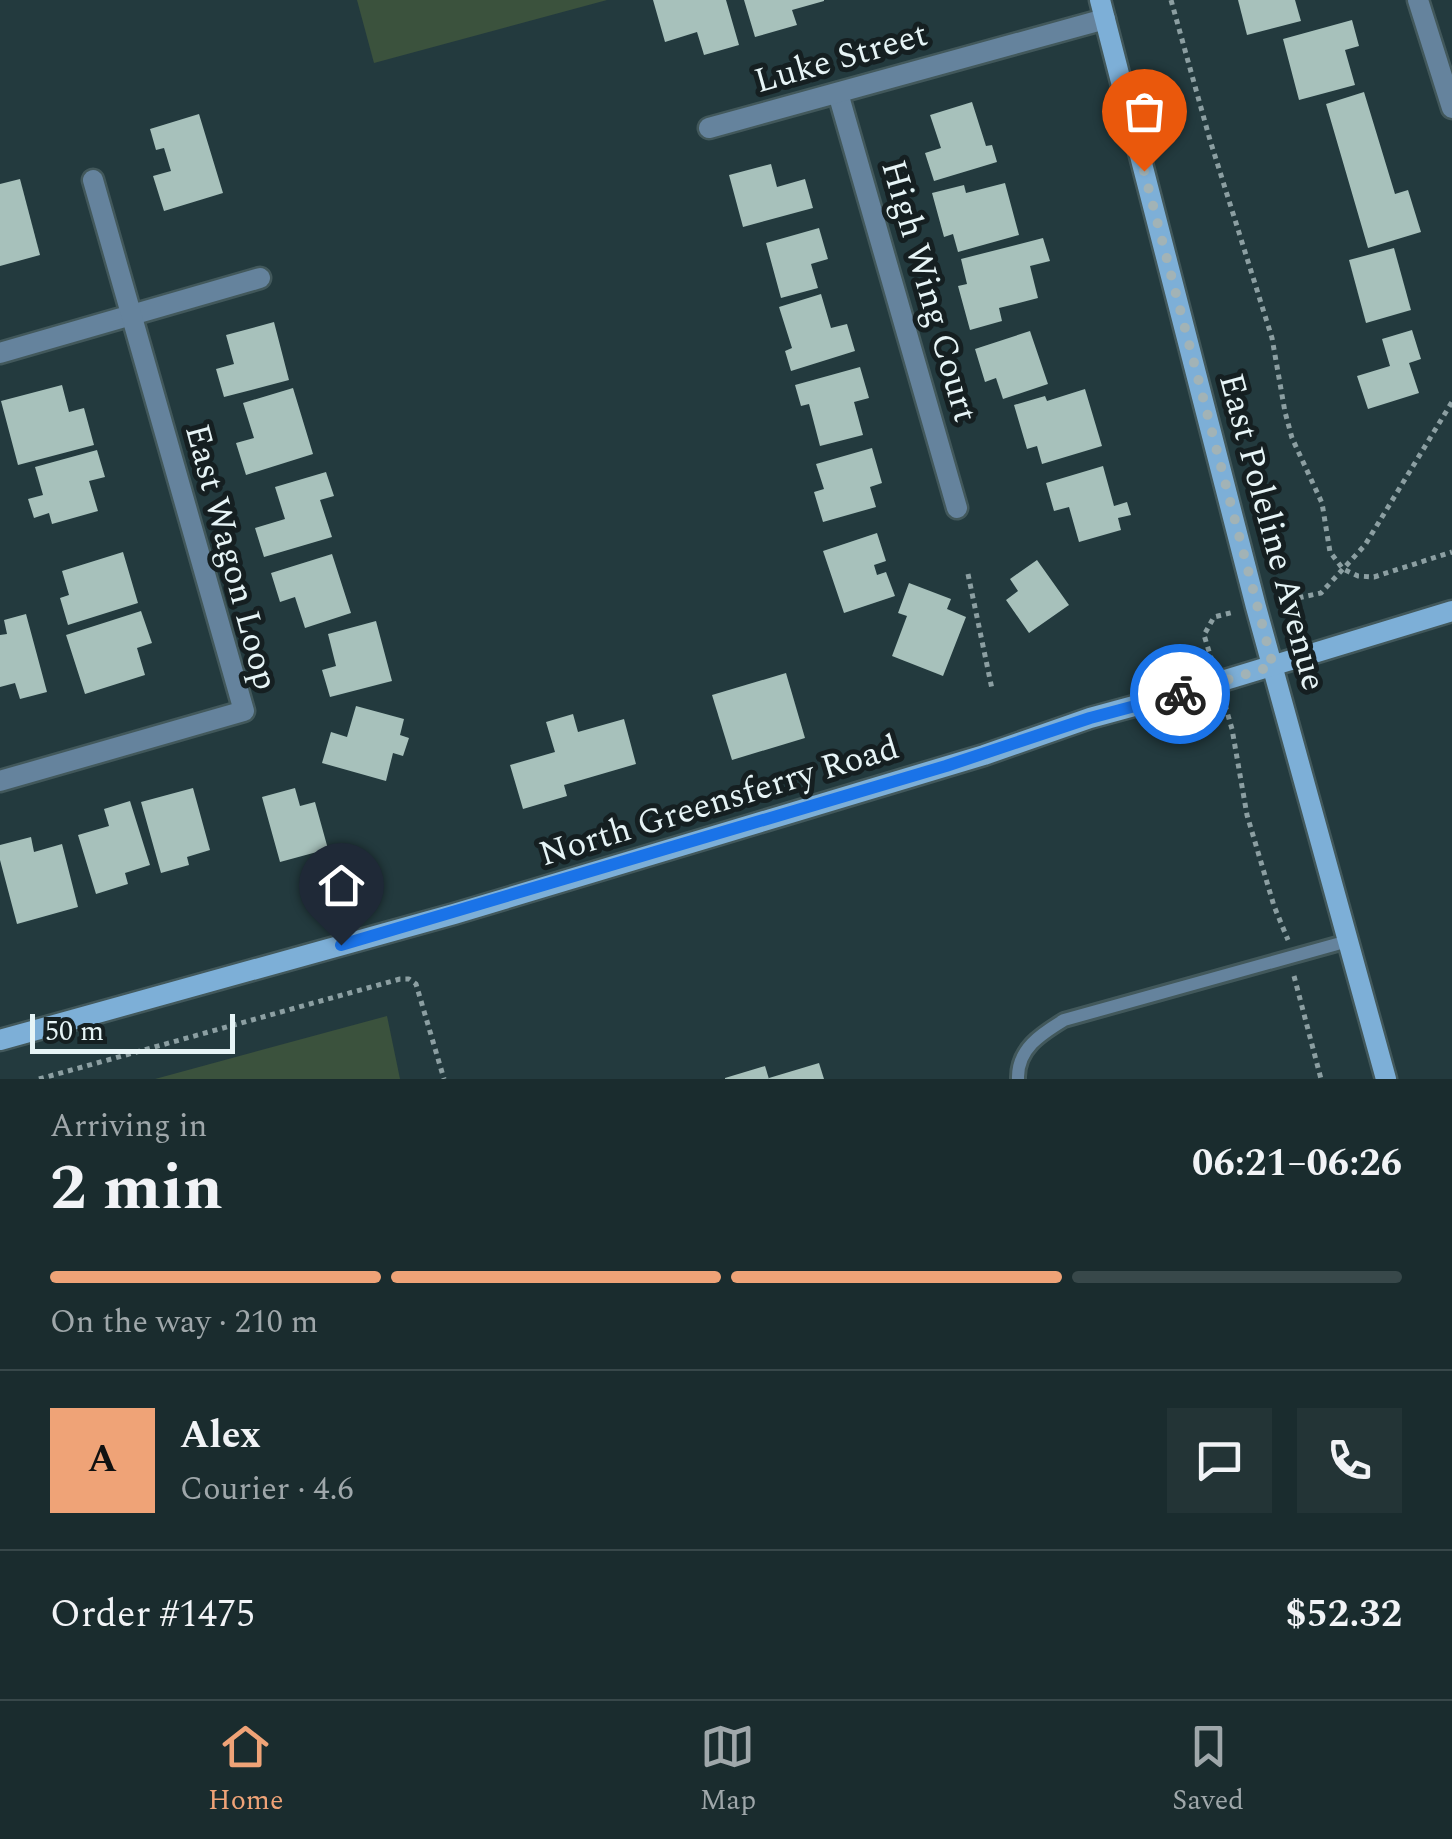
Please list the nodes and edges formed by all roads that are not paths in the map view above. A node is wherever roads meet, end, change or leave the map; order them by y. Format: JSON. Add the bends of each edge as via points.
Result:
{"nodes":[{"id":1,"x":1418,"y":0,"type":"edge"},
{"id":2,"x":1102,"y":9,"type":"edge"},
{"id":3,"x":838,"y":93,"type":"junction"},
{"id":4,"x":1452,"y":108,"type":"edge"},
{"id":5,"x":710,"y":128,"type":"dead end"},
{"id":6,"x":93,"y":180,"type":"dead end"},
{"id":7,"x":260,"y":278,"type":"dead end"},
{"id":8,"x":131,"y":315,"type":"junction"},
{"id":9,"x":0,"y":353,"type":"edge"},
{"id":10,"x":957,"y":508,"type":"dead end"},
{"id":11,"x":1452,"y":611,"type":"edge"},
{"id":12,"x":1273,"y":666,"type":"junction"},
{"id":13,"x":0,"y":781,"type":"edge"},
{"id":14,"x":1348,"y":942,"type":"junction"},
{"id":15,"x":0,"y":1040,"type":"edge"},
{"id":16,"x":1018,"y":1079,"type":"edge"},
{"id":17,"x":1386,"y":1079,"type":"edge"}],
"edges":[{"from":1,"to":4,"type":"street"},
{"from":2,"to":3,"type":"street","name":"Luke Street"},
{"from":2,"to":12,"type":"main road","name":"East Poleline Avenue"},
{"from":3,"to":5,"type":"street","name":"Luke Street"},
{"from":3,"to":10,"type":"street","name":"High Wing Court"},
{"from":6,"to":8,"type":"street","name":"East Wagon Loop"},
{"from":7,"to":8,"type":"street"},
{"from":8,"to":9,"type":"street"},
{"from":8,"to":13,"type":"street","name":"East Wagon Loop","via":[[244,711]]},
{"from":11,"to":12,"type":"main road","name":"North Greensferry Road"},
{"from":12,"to":14,"type":"main road","name":"East Poleline Avenue"},
{"from":12,"to":15,"type":"main road","name":"North Greensferry Road","via":[[454,914]]},
{"from":14,"to":16,"type":"lane","via":[[1064,1020],[1034,1038],[1018,1065]]},
{"from":14,"to":17,"type":"main road","name":"East Poleline Avenue"}]}
